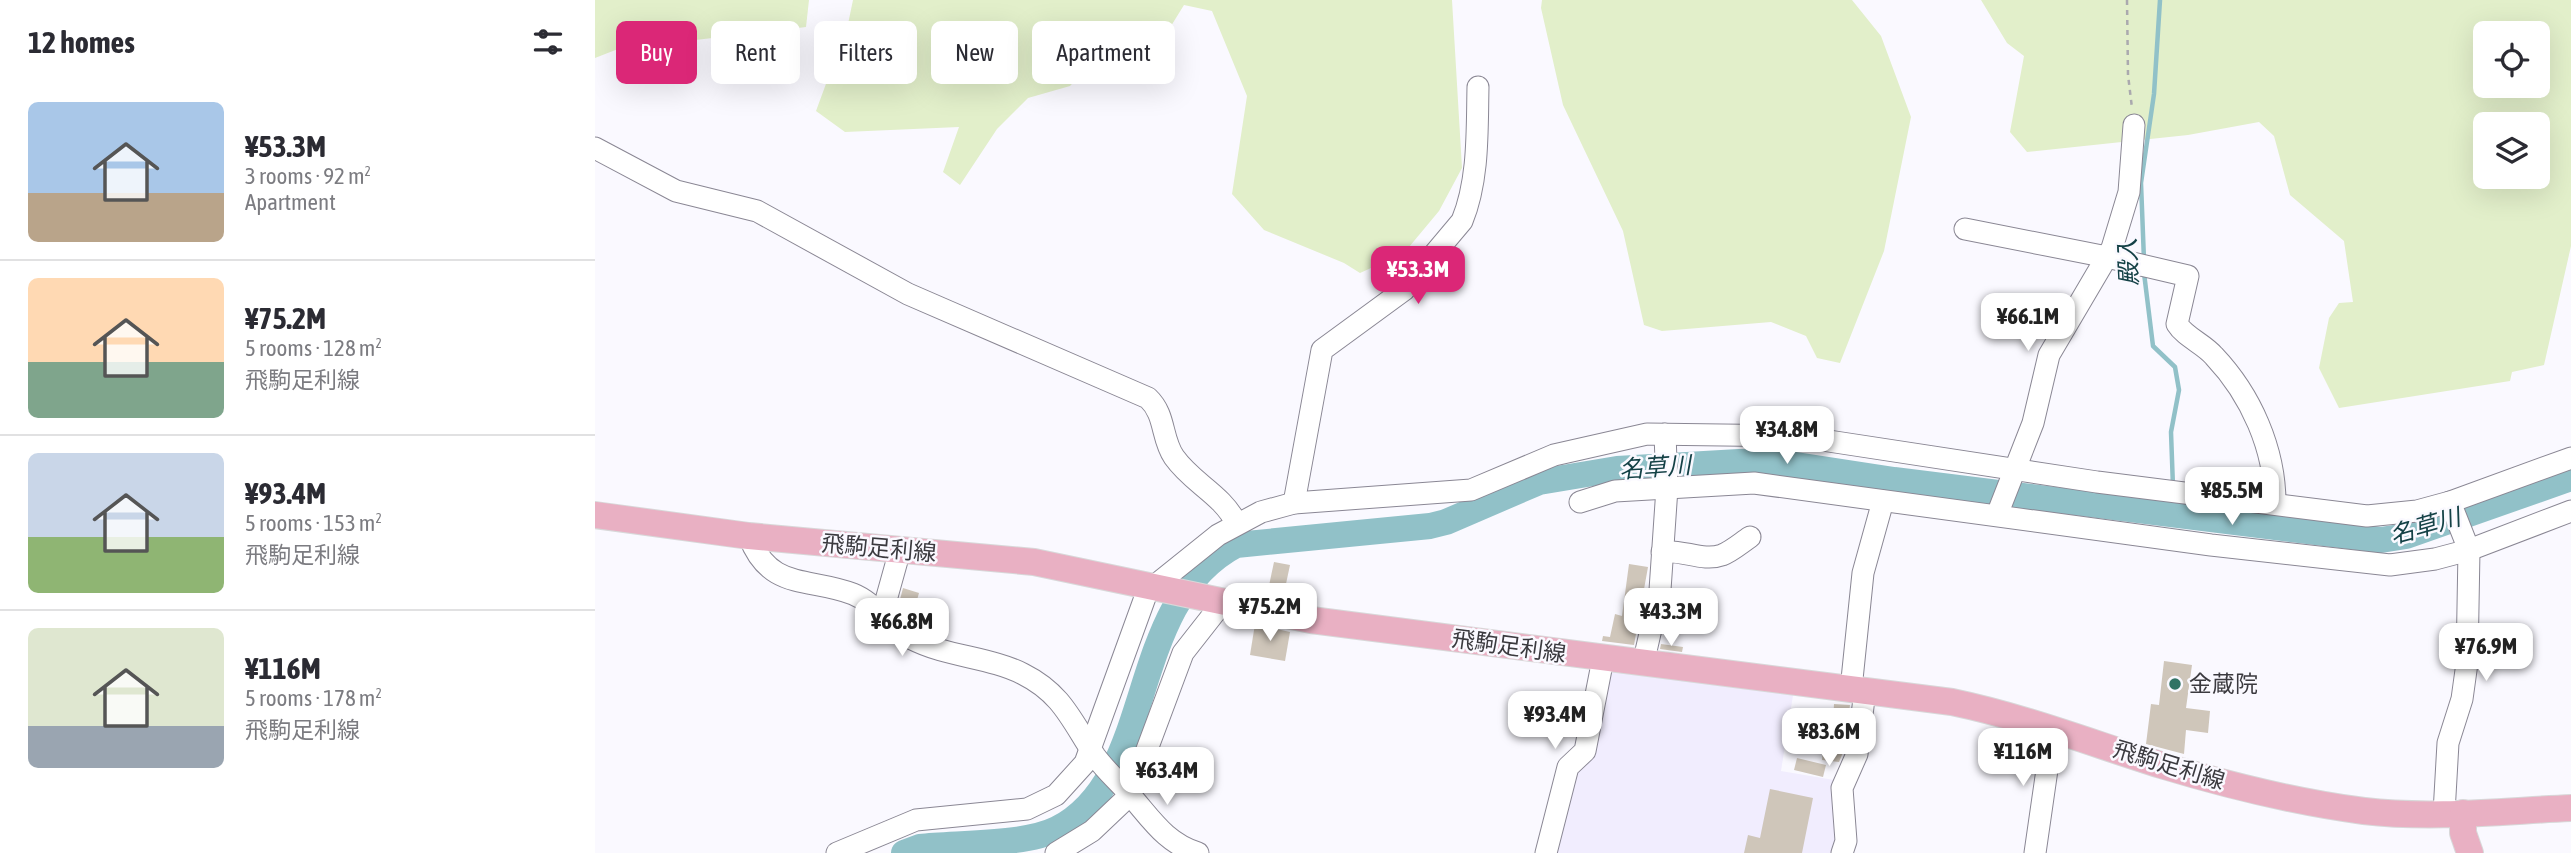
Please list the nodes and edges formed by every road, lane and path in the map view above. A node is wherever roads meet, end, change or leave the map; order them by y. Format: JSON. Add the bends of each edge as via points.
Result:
{"nodes":[{"id":1,"x":2127,"y":0,"type":"edge"},
{"id":2,"x":1478,"y":87,"type":"dead end"},
{"id":3,"x":2134,"y":125,"type":"joint"},
{"id":4,"x":595,"y":148,"type":"edge"},
{"id":5,"x":1965,"y":229,"type":"dead end"},
{"id":6,"x":2107,"y":257,"type":"junction"},
{"id":7,"x":1666,"y":438,"type":"junction"},
{"id":8,"x":2571,"y":458,"type":"edge"},
{"id":9,"x":2013,"y":472,"type":"junction"},
{"id":10,"x":1667,"y":484,"type":"junction"},
{"id":11,"x":1883,"y":501,"type":"junction"},
{"id":12,"x":1580,"y":502,"type":"dead end"},
{"id":13,"x":1294,"y":503,"type":"junction"},
{"id":14,"x":2275,"y":503,"type":"junction"},
{"id":15,"x":2451,"y":503,"type":"junction"},
{"id":16,"x":1998,"y":510,"type":"junction"},
{"id":17,"x":2571,"y":511,"type":"edge"},
{"id":18,"x":595,"y":515,"type":"edge"},
{"id":19,"x":1237,"y":524,"type":"junction"},
{"id":20,"x":749,"y":536,"type":"junction"},
{"id":21,"x":1750,"y":537,"type":"dead end"},
{"id":22,"x":2468,"y":547,"type":"junction"},
{"id":23,"x":900,"y":550,"type":"junction"},
{"id":24,"x":1662,"y":552,"type":"junction"},
{"id":25,"x":1158,"y":587,"type":"junction"},
{"id":26,"x":1219,"y":600,"type":"junction"},
{"id":27,"x":879,"y":615,"type":"junction"},
{"id":28,"x":1603,"y":659,"type":"junction"},
{"id":29,"x":1643,"y":664,"type":"junction"},
{"id":30,"x":1858,"y":690,"type":"junction"},
{"id":31,"x":2053,"y":729,"type":"junction"},
{"id":32,"x":1093,"y":753,"type":"junction"},
{"id":33,"x":1126,"y":791,"type":"junction"},
{"id":34,"x":2571,"y":808,"type":"edge"},
{"id":35,"x":2453,"y":813,"type":"junction"},
{"id":36,"x":1166,"y":845,"type":"edge"},
{"id":37,"x":837,"y":853,"type":"edge"},
{"id":38,"x":1056,"y":853,"type":"edge"},
{"id":39,"x":1198,"y":853,"type":"edge"},
{"id":40,"x":1546,"y":853,"type":"edge"},
{"id":41,"x":1842,"y":853,"type":"edge"},
{"id":42,"x":2035,"y":853,"type":"edge"},
{"id":43,"x":2470,"y":853,"type":"edge"}],
"edges":[{"from":1,"to":3,"type":"path"},
{"from":2,"to":13,"type":"street","via":[[1477,141],[1467,210],[1446,244],[1404,290],[1322,349]]},
{"from":3,"to":6,"type":"street","via":[[2129,192]]},
{"from":4,"to":19,"type":"street","via":[[676,191],[757,211],[908,294],[1148,398],[1162,417],[1172,454],[1221,499]]},
{"from":5,"to":6,"type":"street"},
{"from":6,"to":9,"type":"street","via":[[2049,355],[2033,423]]},
{"from":6,"to":14,"type":"street","via":[[2188,276],[2177,324],[2214,355],[2244,391],[2272,468]]},
{"from":7,"to":9,"type":"street","via":[[1796,436]]},
{"from":7,"to":10,"type":"street"},
{"from":7,"to":13,"type":"street","via":[[1624,437],[1553,455],[1471,490]]},
{"from":8,"to":15,"type":"street"},
{"from":9,"to":14,"type":"street"},
{"from":9,"to":16,"type":"street"},
{"from":10,"to":11,"type":"street","via":[[1754,483]]},
{"from":10,"to":12,"type":"street","via":[[1615,491]]},
{"from":10,"to":24,"type":"street"},
{"from":11,"to":16,"type":"street"},
{"from":11,"to":30,"type":"street","via":[[1863,573]]},
{"from":13,"to":19,"type":"street"},
{"from":14,"to":15,"type":"street","via":[[2367,516]]},
{"from":15,"to":22,"type":"street"},
{"from":16,"to":22,"type":"street","via":[[2237,549],[2390,565],[2435,559]]},
{"from":17,"to":22,"type":"street"},
{"from":18,"to":20,"type":"main road","name":"飛駒足利線"},
{"from":19,"to":25,"type":"street","via":[[1194,551]]},
{"from":20,"to":23,"type":"main road","name":"飛駒足利線"},
{"from":20,"to":27,"type":"street","via":[[755,553],[781,578],[855,595]]},
{"from":21,"to":24,"type":"street","via":[[1722,555]]},
{"from":22,"to":35,"type":"street","via":[[2467,663],[2448,743]]},
{"from":23,"to":25,"type":"main road","name":"飛駒足利線","via":[[1034,562]]},
{"from":23,"to":27,"type":"street"},
{"from":24,"to":29,"type":"street","via":[[1660,590]]},
{"from":25,"to":26,"type":"main road","name":"飛駒足利線"},
{"from":25,"to":32,"type":"street","via":[[1142,604]]},
{"from":26,"to":28,"type":"main road","name":"飛駒足利線","via":[[1322,621]]},
{"from":26,"to":33,"type":"street","via":[[1184,653]]},
{"from":27,"to":32,"type":"street","via":[[913,639],[1027,676],[1064,705]]},
{"from":28,"to":29,"type":"main road","name":"飛駒足利線"},
{"from":28,"to":40,"type":"street","via":[[1585,751],[1568,767]]},
{"from":29,"to":30,"type":"main road","name":"飛駒足利線"},
{"from":30,"to":31,"type":"main road","name":"飛駒足利線","via":[[1962,704]]},
{"from":30,"to":41,"type":"street","via":[[1857,754],[1842,788],[1846,841]]},
{"from":31,"to":35,"type":"main road","name":"飛駒足利線","via":[[2191,774],[2302,800],[2365,811]]},
{"from":31,"to":42,"type":"street"},
{"from":32,"to":33,"type":"street"},
{"from":32,"to":37,"type":"street","via":[[1067,785],[1027,809],[916,820]]},
{"from":33,"to":36,"type":"street"},
{"from":33,"to":38,"type":"street","via":[[1098,826]]},
{"from":34,"to":35,"type":"main road","name":"飛駒足利線"},
{"from":35,"to":43,"type":"main road"},
{"from":36,"to":39,"type":"street"}]}
